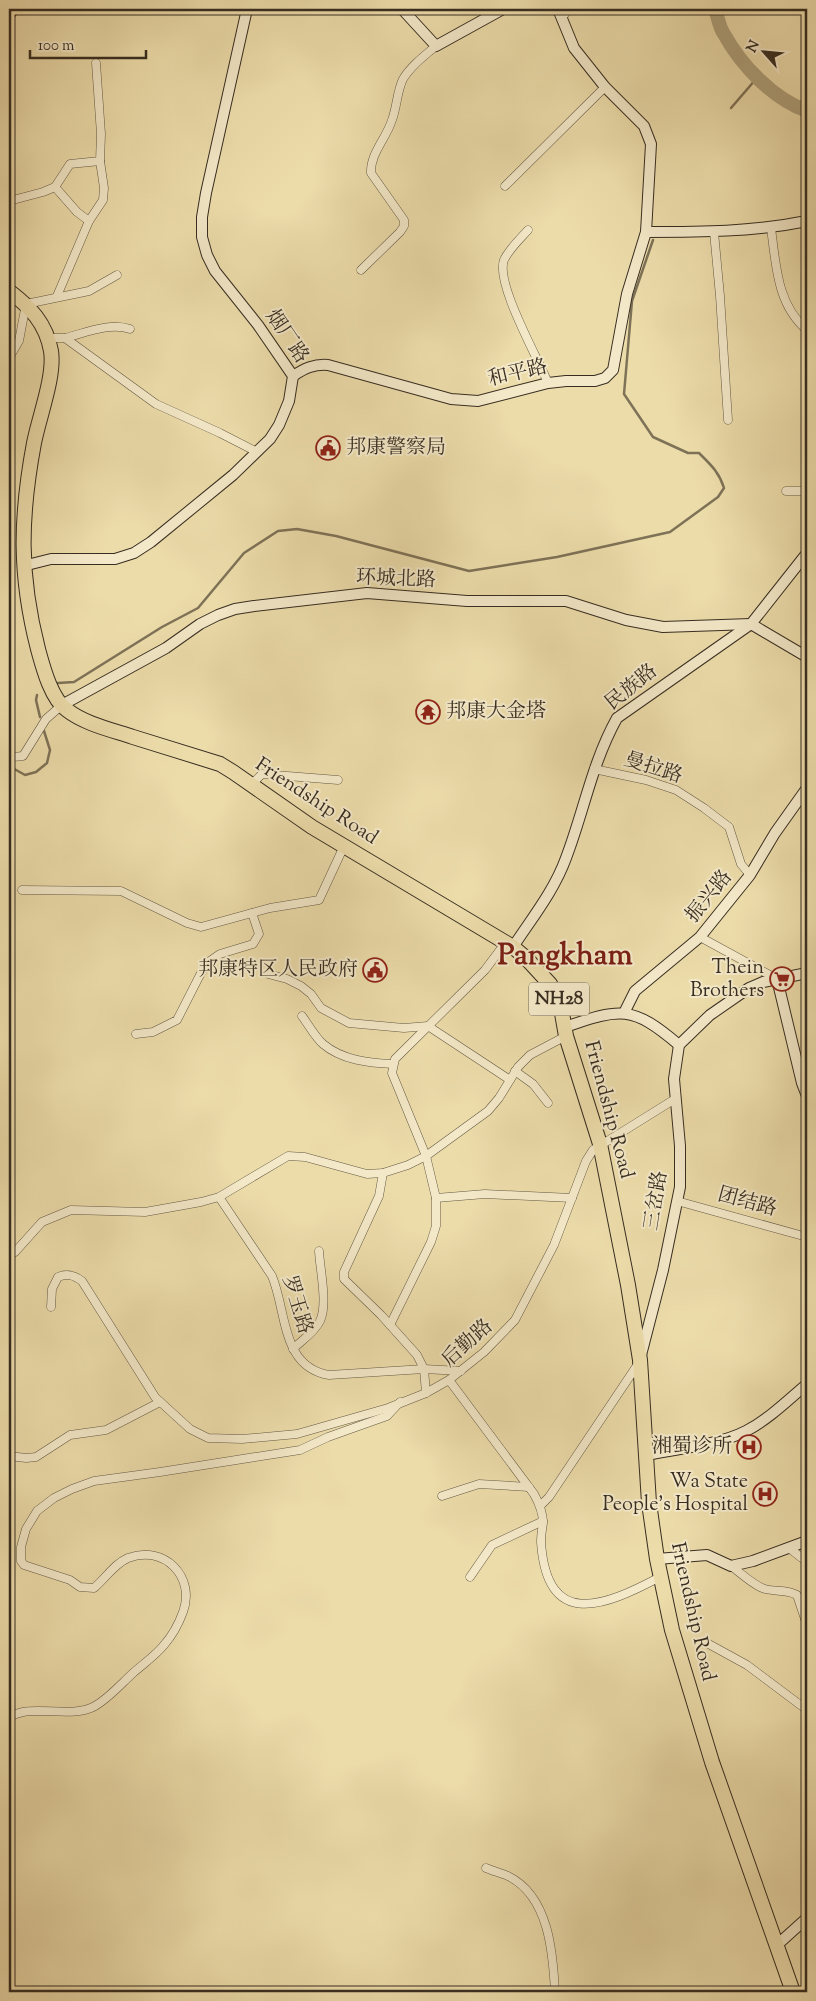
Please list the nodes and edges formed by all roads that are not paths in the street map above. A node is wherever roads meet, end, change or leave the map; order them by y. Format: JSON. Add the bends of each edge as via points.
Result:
{"nodes":[{"id":1,"x":14,"y":9,"type":"edge"},
{"id":2,"x":247,"y":9,"type":"edge"},
{"id":3,"x":402,"y":9,"type":"edge"},
{"id":4,"x":502,"y":9,"type":"edge"},
{"id":5,"x":562,"y":11,"type":"edge"},
{"id":6,"x":9,"y":14,"type":"edge"},
{"id":7,"x":436,"y":46,"type":"junction"},
{"id":8,"x":96,"y":63,"type":"dead end"},
{"id":9,"x":605,"y":87,"type":"junction"},
{"id":10,"x":100,"y":160,"type":"junction"},
{"id":11,"x":506,"y":186,"type":"dead end"},
{"id":12,"x":55,"y":187,"type":"junction"},
{"id":13,"x":9,"y":201,"type":"edge"},
{"id":14,"x":89,"y":221,"type":"junction"},
{"id":15,"x":807,"y":221,"type":"edge"},
{"id":16,"x":771,"y":228,"type":"junction"},
{"id":17,"x":528,"y":230,"type":"dead end"},
{"id":18,"x":646,"y":232,"type":"junction"},
{"id":19,"x":714,"y":232,"type":"junction"},
{"id":20,"x":361,"y":270,"type":"dead end"},
{"id":21,"x":117,"y":275,"type":"dead end"},
{"id":22,"x":9,"y":291,"type":"edge"},
{"id":23,"x":57,"y":296,"type":"junction"},
{"id":24,"x":26,"y":304,"type":"junction"},
{"id":25,"x":130,"y":329,"type":"dead end"},
{"id":26,"x":807,"y":330,"type":"edge"},
{"id":27,"x":48,"y":338,"type":"junction"},
{"id":28,"x":65,"y":338,"type":"junction"},
{"id":29,"x":9,"y":358,"type":"edge"},
{"id":30,"x":293,"y":376,"type":"junction"},
{"id":31,"x":548,"y":383,"type":"junction"},
{"id":32,"x":728,"y":420,"type":"dead end"},
{"id":33,"x":257,"y":452,"type":"junction"},
{"id":34,"x":786,"y":491,"type":"dead end"},
{"id":35,"x":807,"y":491,"type":"edge"},
{"id":36,"x":807,"y":552,"type":"edge"},
{"id":37,"x":23,"y":566,"type":"junction"},
{"id":38,"x":751,"y":624,"type":"junction"},
{"id":39,"x":807,"y":657,"type":"edge"},
{"id":40,"x":62,"y":705,"type":"junction"},
{"id":41,"x":9,"y":755,"type":"edge"},
{"id":42,"x":594,"y":769,"type":"junction"},
{"id":43,"x":338,"y":780,"type":"dead end"},
{"id":44,"x":252,"y":784,"type":"junction"},
{"id":45,"x":807,"y":788,"type":"edge"},
{"id":46,"x":344,"y":846,"type":"junction"},
{"id":47,"x":750,"y":875,"type":"junction"},
{"id":48,"x":22,"y":890,"type":"dead end"},
{"id":49,"x":252,"y":912,"type":"junction"},
{"id":50,"x":700,"y":937,"type":"junction"},
{"id":51,"x":509,"y":944,"type":"junction"},
{"id":52,"x":807,"y":972,"type":"edge"},
{"id":53,"x":268,"y":974,"type":"dead end"},
{"id":54,"x":777,"y":979,"type":"junction"},
{"id":55,"x":624,"y":1013,"type":"junction"},
{"id":56,"x":302,"y":1016,"type":"dead end"},
{"id":57,"x":428,"y":1026,"type":"junction"},
{"id":58,"x":566,"y":1032,"type":"junction"},
{"id":59,"x":136,"y":1034,"type":"dead end"},
{"id":60,"x":679,"y":1044,"type":"junction"},
{"id":61,"x":392,"y":1064,"type":"junction"},
{"id":62,"x":515,"y":1071,"type":"junction"},
{"id":63,"x":510,"y":1080,"type":"junction"},
{"id":64,"x":807,"y":1096,"type":"edge"},
{"id":65,"x":675,"y":1099,"type":"junction"},
{"id":66,"x":548,"y":1102,"type":"dead end"},
{"id":67,"x":600,"y":1144,"type":"junction"},
{"id":68,"x":426,"y":1156,"type":"junction"},
{"id":69,"x":383,"y":1173,"type":"junction"},
{"id":70,"x":219,"y":1197,"type":"junction"},
{"id":71,"x":436,"y":1198,"type":"junction"},
{"id":72,"x":572,"y":1198,"type":"junction"},
{"id":73,"x":677,"y":1201,"type":"junction"},
{"id":74,"x":807,"y":1237,"type":"edge"},
{"id":75,"x":319,"y":1251,"type":"dead end"},
{"id":76,"x":9,"y":1256,"type":"edge"},
{"id":77,"x":51,"y":1307,"type":"dead end"},
{"id":78,"x":390,"y":1325,"type":"junction"},
{"id":79,"x":292,"y":1350,"type":"junction"},
{"id":80,"x":640,"y":1360,"type":"junction"},
{"id":81,"x":424,"y":1369,"type":"junction"},
{"id":82,"x":462,"y":1370,"type":"junction"},
{"id":83,"x":449,"y":1380,"type":"junction"},
{"id":84,"x":807,"y":1384,"type":"edge"},
{"id":85,"x":426,"y":1393,"type":"junction"},
{"id":86,"x":160,"y":1402,"type":"junction"},
{"id":87,"x":400,"y":1402,"type":"junction"},
{"id":88,"x":646,"y":1455,"type":"junction"},
{"id":89,"x":9,"y":1456,"type":"edge"},
{"id":90,"x":529,"y":1487,"type":"junction"},
{"id":91,"x":442,"y":1496,"type":"dead end"},
{"id":92,"x":540,"y":1506,"type":"junction"},
{"id":93,"x":543,"y":1521,"type":"junction"},
{"id":94,"x":807,"y":1541,"type":"edge"},
{"id":95,"x":789,"y":1548,"type":"junction"},
{"id":96,"x":657,"y":1559,"type":"junction"},
{"id":97,"x":807,"y":1562,"type":"edge"},
{"id":98,"x":731,"y":1566,"type":"junction"},
{"id":99,"x":470,"y":1577,"type":"dead end"},
{"id":100,"x":660,"y":1577,"type":"junction"},
{"id":101,"x":806,"y":1622,"type":"edge"},
{"id":102,"x":704,"y":1642,"type":"dead end"},
{"id":103,"x":807,"y":1710,"type":"edge"},
{"id":104,"x":9,"y":1717,"type":"edge"},
{"id":105,"x":486,"y":1868,"type":"dead end"},
{"id":106,"x":807,"y":1918,"type":"edge"},
{"id":107,"x":777,"y":1945,"type":"junction"},
{"id":108,"x":555,"y":1992,"type":"edge"},
{"id":109,"x":793,"y":1992,"type":"edge"}],
"edges":[{"from":1,"to":6,"type":"main road"},
{"from":2,"to":30,"type":"main road","name":"烟厂路","via":[[206,194],[202,237],[215,272],[258,325]]},
{"from":3,"to":7,"type":"main road"},
{"from":4,"to":7,"type":"main road"},
{"from":5,"to":9,"type":"main road","name":"和平路","via":[[574,48]]},
{"from":7,"to":20,"type":"street","via":[[404,79],[392,121],[370,164],[371,173],[404,220],[404,226]]},
{"from":8,"to":10,"type":"street"},
{"from":9,"to":11,"type":"street"},
{"from":9,"to":18,"type":"main road","name":"和平路","via":[[644,126],[651,144]]},
{"from":10,"to":12,"type":"street","via":[[70,164]]},
{"from":10,"to":14,"type":"street","via":[[103,200]]},
{"from":12,"to":13,"type":"street"},
{"from":12,"to":14,"type":"street"},
{"from":14,"to":23,"type":"street"},
{"from":15,"to":16,"type":"main road"},
{"from":16,"to":19,"type":"main road"},
{"from":16,"to":26,"type":"street","via":[[782,294],[789,311]]},
{"from":17,"to":31,"type":"street","via":[[510,250],[504,261],[503,275],[518,319]]},
{"from":18,"to":19,"type":"main road"},
{"from":18,"to":31,"type":"main road","name":"和平路","via":[[627,294],[613,370],[605,378],[595,381]]},
{"from":19,"to":32,"type":"street"},
{"from":21,"to":23,"type":"street","via":[[89,290]]},
{"from":22,"to":24,"type":"highway","name":"Friendship Road","number":"NH28"},
{"from":23,"to":24,"type":"street"},
{"from":24,"to":27,"type":"highway","name":"Friendship Road","number":"NH28","via":[[40,320]]},
{"from":24,"to":29,"type":"street","via":[[19,341]]},
{"from":25,"to":28,"type":"street","via":[[111,326]]},
{"from":27,"to":28,"type":"street"},
{"from":27,"to":37,"type":"highway","name":"Friendship Road","number":"NH28","via":[[50,372],[26,492]]},
{"from":28,"to":33,"type":"street","via":[[156,404]]},
{"from":30,"to":31,"type":"main road","name":"和平路","via":[[305,368],[328,365],[451,399],[478,401]]},
{"from":30,"to":33,"type":"main road","name":"烟厂路","via":[[289,401],[279,424]]},
{"from":33,"to":37,"type":"main road","name":"烟厂路","via":[[234,476],[134,553],[115,559],[51,559]]},
{"from":34,"to":35,"type":"street"},
{"from":36,"to":38,"type":"main road","name":"民族路"},
{"from":37,"to":40,"type":"highway","name":"Friendship Road","number":"NH28","via":[[32,624],[43,666]]},
{"from":38,"to":39,"type":"main road"},
{"from":38,"to":40,"type":"main road","name":"环城北路","via":[[664,627],[626,620],[566,601],[467,601],[384,593],[254,606],[235,609],[200,624],[166,648]]},
{"from":38,"to":42,"type":"main road","name":"民族路","via":[[617,718]]},
{"from":40,"to":41,"type":"street","via":[[46,719],[23,756]]},
{"from":40,"to":44,"type":"highway","name":"Friendship Road","number":"NH28","via":[[110,730],[220,764]]},
{"from":42,"to":47,"type":"street","name":"曼拉路","via":[[676,790],[704,808],[729,827],[741,864]]},
{"from":42,"to":51,"type":"main road","name":"民族路","via":[[578,826],[555,884]]},
{"from":43,"to":44,"type":"street","via":[[262,774]]},
{"from":44,"to":46,"type":"highway","name":"Friendship Road","number":"NH28"},
{"from":45,"to":47,"type":"main road","name":"振兴路"},
{"from":46,"to":49,"type":"street","via":[[320,900]]},
{"from":46,"to":51,"type":"highway","name":"Friendship Road","number":"NH28"},
{"from":47,"to":50,"type":"main road","name":"振兴路"},
{"from":48,"to":49,"type":"street","via":[[121,891],[201,927]]},
{"from":49,"to":59,"type":"street","via":[[259,934],[256,941],[210,961],[177,1020],[152,1032]]},
{"from":50,"to":54,"type":"street"},
{"from":50,"to":55,"type":"main road","name":"振兴路","via":[[636,991]]},
{"from":51,"to":57,"type":"street"},
{"from":51,"to":58,"type":"highway","name":"Friendship Road","number":"NH28","via":[[550,984],[560,1002]]},
{"from":52,"to":54,"type":"main road"},
{"from":53,"to":57,"type":"street","via":[[301,986],[312,994],[321,1008],[349,1023],[404,1028]]},
{"from":54,"to":60,"type":"main road","via":[[749,988],[710,1014]]},
{"from":54,"to":64,"type":"main road"},
{"from":55,"to":58,"type":"main road","via":[[601,1015]]},
{"from":55,"to":60,"type":"main road","via":[[655,1025]]},
{"from":56,"to":61,"type":"street","via":[[322,1044],[344,1056]]},
{"from":57,"to":61,"type":"street"},
{"from":57,"to":63,"type":"street"},
{"from":58,"to":62,"type":"street","via":[[530,1055]]},
{"from":58,"to":67,"type":"highway","name":"Friendship Road","number":"NH28"},
{"from":60,"to":65,"type":"main road","name":"三岔路"},
{"from":61,"to":68,"type":"street","via":[[392,1073]]},
{"from":62,"to":63,"type":"street"},
{"from":62,"to":66,"type":"street","via":[[533,1084]]},
{"from":63,"to":68,"type":"street","via":[[488,1111]]},
{"from":65,"to":67,"type":"street","name":"后勤路"},
{"from":65,"to":73,"type":"main road","name":"三岔路","via":[[681,1172]]},
{"from":67,"to":72,"type":"street","name":"后勤路","via":[[589,1154]]},
{"from":67,"to":80,"type":"highway","name":"Friendship Road","number":"NH28"},
{"from":68,"to":69,"type":"street"},
{"from":68,"to":71,"type":"street"},
{"from":69,"to":70,"type":"street","via":[[367,1174],[305,1157],[288,1156]]},
{"from":69,"to":78,"type":"street","via":[[380,1196],[343,1275]]},
{"from":70,"to":76,"type":"street","via":[[145,1212],[71,1210],[42,1222]]},
{"from":70,"to":79,"type":"street","name":"罗玉路","via":[[272,1276]]},
{"from":71,"to":72,"type":"street","via":[[493,1194]]},
{"from":71,"to":78,"type":"street","via":[[436,1226],[431,1242]]},
{"from":72,"to":82,"type":"street","name":"后勤路","via":[[554,1246],[515,1320]]},
{"from":73,"to":74,"type":"street","name":"团结路"},
{"from":73,"to":80,"type":"main road","name":"三岔路"},
{"from":75,"to":79,"type":"street","via":[[324,1308],[316,1328]]},
{"from":77,"to":86,"type":"street","via":[[52,1289],[58,1277],[70,1274],[82,1281],[146,1385]]},
{"from":78,"to":81,"type":"street","via":[[417,1355]]},
{"from":79,"to":81,"type":"street","name":"罗玉路","via":[[310,1369],[329,1375]]},
{"from":80,"to":88,"type":"highway","name":"Friendship Road","number":"NH28"},
{"from":80,"to":92,"type":"street"},
{"from":81,"to":82,"type":"street","name":"罗玉路"},
{"from":81,"to":85,"type":"street"},
{"from":82,"to":83,"type":"street","name":"后勤路"},
{"from":83,"to":85,"type":"street"},
{"from":83,"to":90,"type":"street","name":"后勤路"},
{"from":84,"to":88,"type":"main road","via":[[746,1431],[709,1443]]},
{"from":85,"to":87,"type":"street"},
{"from":86,"to":87,"type":"street","via":[[198,1435],[220,1440],[297,1434]]},
{"from":86,"to":89,"type":"street","via":[[106,1430],[70,1434],[36,1457]]},
{"from":87,"to":104,"type":"street","via":[[387,1416],[300,1450],[94,1481],[54,1498],[37,1511],[26,1529],[21,1547],[24,1565],[70,1580],[80,1587],[94,1588],[126,1559],[142,1554],[152,1555],[173,1566],[182,1576],[187,1588],[186,1600],[183,1614],[164,1645],[94,1707],[24,1712]]},
{"from":88,"to":96,"type":"highway","name":"Friendship Road","number":"NH28"},
{"from":90,"to":91,"type":"street","via":[[479,1484]]},
{"from":90,"to":92,"type":"street","name":"后勤路"},
{"from":92,"to":93,"type":"street","name":"后勤路"},
{"from":93,"to":99,"type":"street","via":[[492,1545]]},
{"from":93,"to":100,"type":"street","name":"后勤路","via":[[541,1542],[550,1583],[557,1593],[573,1604],[610,1600]]},
{"from":94,"to":95,"type":"main road"},
{"from":95,"to":97,"type":"street"},
{"from":95,"to":98,"type":"main road"},
{"from":96,"to":98,"type":"main road","via":[[707,1555]]},
{"from":96,"to":100,"type":"highway","name":"Friendship Road","number":"NH28"},
{"from":98,"to":101,"type":"street","via":[[762,1588],[788,1590],[797,1595]]},
{"from":100,"to":107,"type":"highway","name":"Friendship Road","number":"NH28","via":[[672,1630],[712,1762]]},
{"from":102,"to":103,"type":"street","via":[[747,1665]]},
{"from":105,"to":108,"type":"street","via":[[509,1876],[526,1890],[537,1906],[551,1939]]},
{"from":106,"to":107,"type":"main road"},
{"from":107,"to":109,"type":"highway","name":"Friendship Road","number":"NH28"}]}
